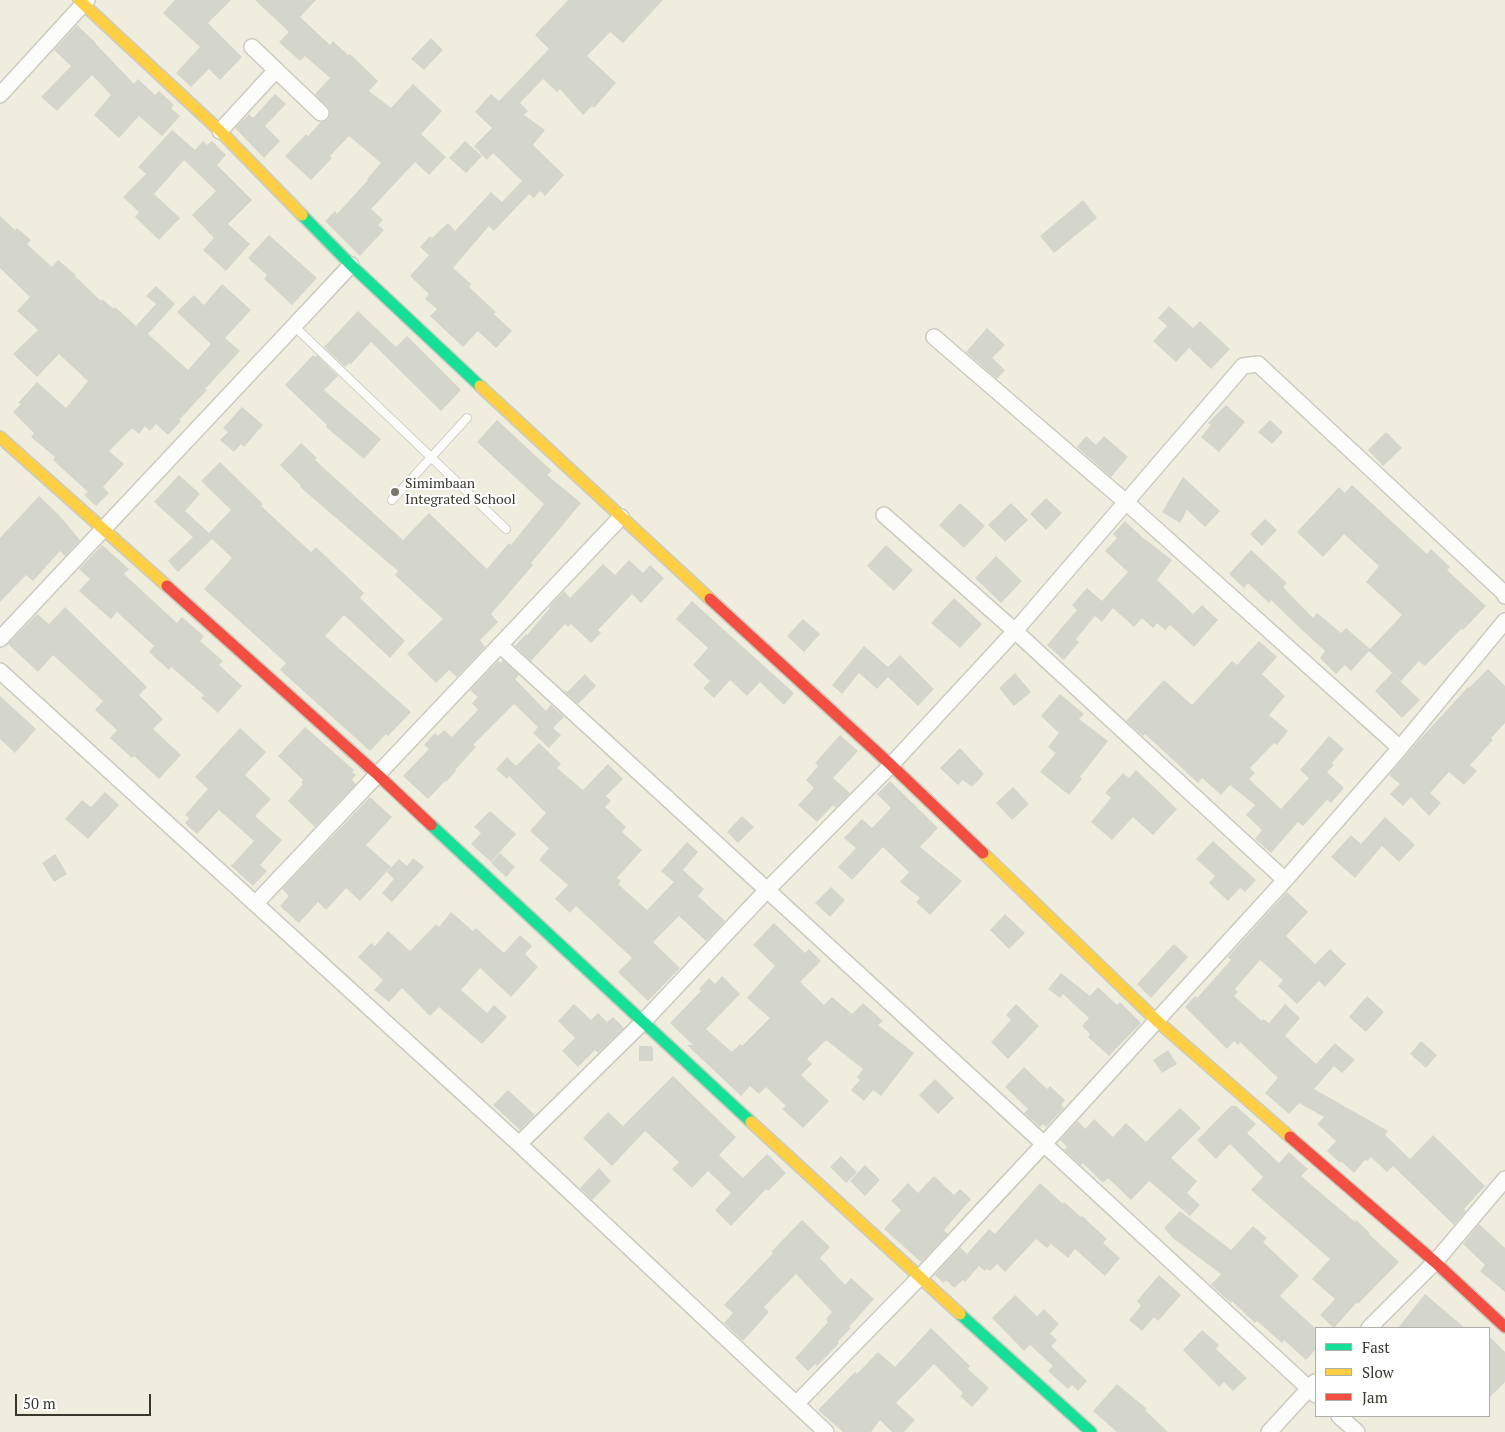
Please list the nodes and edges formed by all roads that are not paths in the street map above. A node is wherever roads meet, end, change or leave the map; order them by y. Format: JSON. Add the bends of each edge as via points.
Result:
{"nodes":[{"id":1,"x":83,"y":1,"type":"edge"},
{"id":2,"x":252,"y":47,"type":"dead end"},
{"id":3,"x":276,"y":70,"type":"junction"},
{"id":4,"x":0,"y":95,"type":"edge"},
{"id":5,"x":321,"y":113,"type":"dead end"},
{"id":6,"x":220,"y":131,"type":"junction"},
{"id":7,"x":351,"y":265,"type":"junction"},
{"id":8,"x":294,"y":326,"type":"junction"},
{"id":9,"x":934,"y":337,"type":"dead end"},
{"id":10,"x":467,"y":418,"type":"dead end"},
{"id":11,"x":0,"y":436,"type":"edge"},
{"id":12,"x":431,"y":457,"type":"junction"},
{"id":13,"x":392,"y":500,"type":"dead end"},
{"id":14,"x":1127,"y":503,"type":"junction"},
{"id":15,"x":884,"y":515,"type":"dead end"},
{"id":16,"x":622,"y":518,"type":"junction"},
{"id":17,"x":102,"y":529,"type":"junction"},
{"id":18,"x":506,"y":530,"type":"dead end"},
{"id":19,"x":1505,"y":596,"type":"edge"},
{"id":20,"x":1505,"y":621,"type":"edge"},
{"id":21,"x":1015,"y":631,"type":"junction"},
{"id":22,"x":0,"y":639,"type":"edge"},
{"id":23,"x":501,"y":646,"type":"junction"},
{"id":24,"x":0,"y":671,"type":"edge"},
{"id":25,"x":1400,"y":748,"type":"junction"},
{"id":26,"x":891,"y":765,"type":"junction"},
{"id":27,"x":378,"y":775,"type":"junction"},
{"id":28,"x":1285,"y":880,"type":"junction"},
{"id":29,"x":767,"y":890,"type":"junction"},
{"id":30,"x":256,"y":903,"type":"junction"},
{"id":31,"x":1156,"y":1020,"type":"junction"},
{"id":32,"x":643,"y":1022,"type":"junction"},
{"id":33,"x":519,"y":1144,"type":"junction"},
{"id":34,"x":1044,"y":1144,"type":"junction"},
{"id":35,"x":1505,"y":1179,"type":"edge"},
{"id":36,"x":1435,"y":1262,"type":"junction"},
{"id":37,"x":919,"y":1278,"type":"junction"},
{"id":38,"x":1370,"y":1327,"type":"edge"},
{"id":39,"x":1505,"y":1327,"type":"edge"},
{"id":40,"x":1314,"y":1388,"type":"edge"},
{"id":41,"x":796,"y":1404,"type":"junction"},
{"id":42,"x":1340,"y":1417,"type":"edge"},
{"id":43,"x":826,"y":1432,"type":"edge"},
{"id":44,"x":1091,"y":1432,"type":"edge"},
{"id":45,"x":1268,"y":1432,"type":"edge"},
{"id":46,"x":1357,"y":1432,"type":"edge"}],
"edges":[{"from":1,"to":4,"type":"street"},
{"from":1,"to":6,"type":"street"},
{"from":2,"to":3,"type":"street"},
{"from":3,"to":5,"type":"street"},
{"from":3,"to":6,"type":"street"},
{"from":6,"to":7,"type":"street"},
{"from":7,"to":8,"type":"street"},
{"from":7,"to":16,"type":"street"},
{"from":8,"to":12,"type":"lane"},
{"from":8,"to":17,"type":"street"},
{"from":9,"to":14,"type":"street"},
{"from":10,"to":12,"type":"lane"},
{"from":11,"to":17,"type":"street"},
{"from":12,"to":13,"type":"lane"},
{"from":12,"to":18,"type":"lane"},
{"from":14,"to":19,"type":"street","via":[[1243,366],[1258,364]]},
{"from":14,"to":21,"type":"street"},
{"from":14,"to":25,"type":"street"},
{"from":15,"to":21,"type":"street"},
{"from":16,"to":23,"type":"street"},
{"from":16,"to":26,"type":"street"},
{"from":17,"to":22,"type":"street"},
{"from":17,"to":27,"type":"street"},
{"from":20,"to":25,"type":"street"},
{"from":21,"to":26,"type":"street"},
{"from":21,"to":28,"type":"street"},
{"from":23,"to":27,"type":"street"},
{"from":23,"to":29,"type":"street"},
{"from":24,"to":30,"type":"street"},
{"from":25,"to":28,"type":"street"},
{"from":26,"to":29,"type":"street"},
{"from":26,"to":31,"type":"street"},
{"from":27,"to":30,"type":"street"},
{"from":27,"to":32,"type":"street"},
{"from":28,"to":31,"type":"street"},
{"from":29,"to":32,"type":"street"},
{"from":29,"to":34,"type":"street"},
{"from":30,"to":33,"type":"street"},
{"from":31,"to":34,"type":"street"},
{"from":31,"to":36,"type":"street"},
{"from":32,"to":33,"type":"street"},
{"from":32,"to":37,"type":"street"},
{"from":33,"to":41,"type":"street"},
{"from":34,"to":37,"type":"street"},
{"from":34,"to":40,"type":"street"},
{"from":35,"to":36,"type":"street"},
{"from":36,"to":38,"type":"street"},
{"from":36,"to":39,"type":"street"},
{"from":37,"to":41,"type":"street"},
{"from":37,"to":44,"type":"street"},
{"from":40,"to":45,"type":"street"},
{"from":41,"to":43,"type":"street"},
{"from":42,"to":46,"type":"street"}]}
